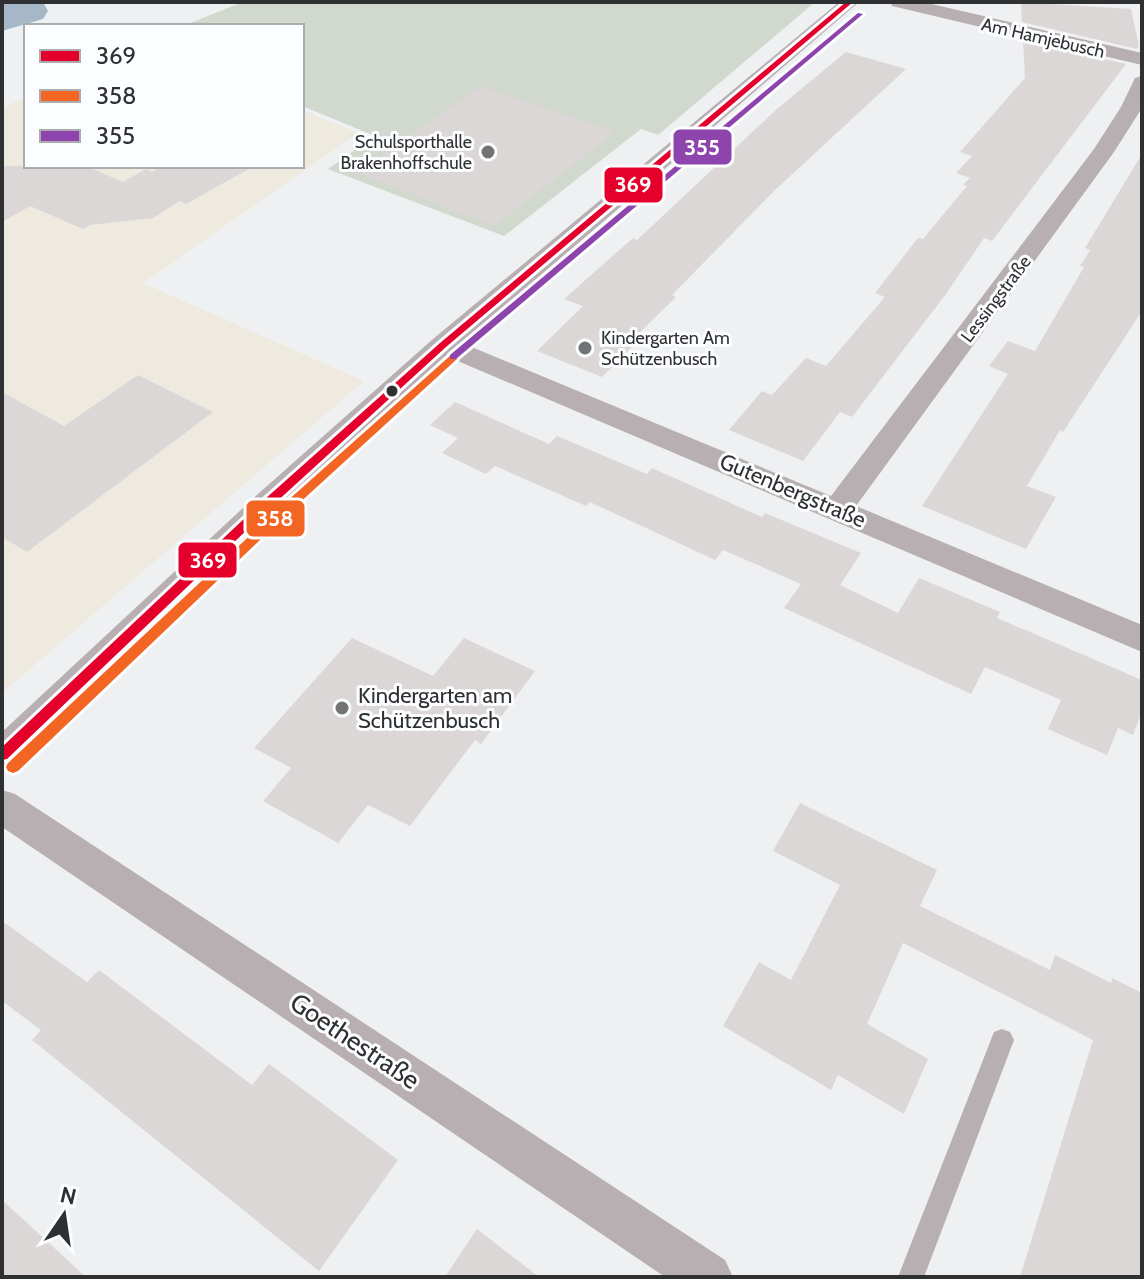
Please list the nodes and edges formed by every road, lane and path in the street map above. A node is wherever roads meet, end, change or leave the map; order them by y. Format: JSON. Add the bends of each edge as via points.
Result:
{"nodes":[{"id":1,"x":850,"y":2,"type":"edge"},
{"id":2,"x":899,"y":2,"type":"edge"},
{"id":3,"x":971,"y":11,"type":"edge"},
{"id":4,"x":1142,"y":59,"type":"edge"},
{"id":5,"x":1142,"y":82,"type":"edge"},
{"id":6,"x":443,"y":345,"type":"junction"},
{"id":7,"x":838,"y":509,"type":"junction"},
{"id":8,"x":1142,"y":639,"type":"edge"},
{"id":9,"x":2,"y":755,"type":"edge"},
{"id":10,"x":2,"y":806,"type":"edge"},
{"id":11,"x":1002,"y":1040,"type":"dead end"},
{"id":12,"x":708,"y":1277,"type":"edge"},
{"id":13,"x":911,"y":1277,"type":"edge"}],
"edges":[{"from":1,"to":6,"type":"street"},
{"from":2,"to":3,"type":"street","name":"Am Hamjebusch"},
{"from":3,"to":4,"type":"street","name":"Am Hamjebusch"},
{"from":5,"to":7,"type":"street","name":"Lessingstraße","via":[[1103,152]]},
{"from":6,"to":7,"type":"street","name":"Gutenbergstraße"},
{"from":6,"to":9,"type":"street"},
{"from":7,"to":8,"type":"street","name":"Gutenbergstraße"},
{"from":10,"to":12,"type":"street","name":"Goethestraße"},
{"from":11,"to":13,"type":"lane"}]}
